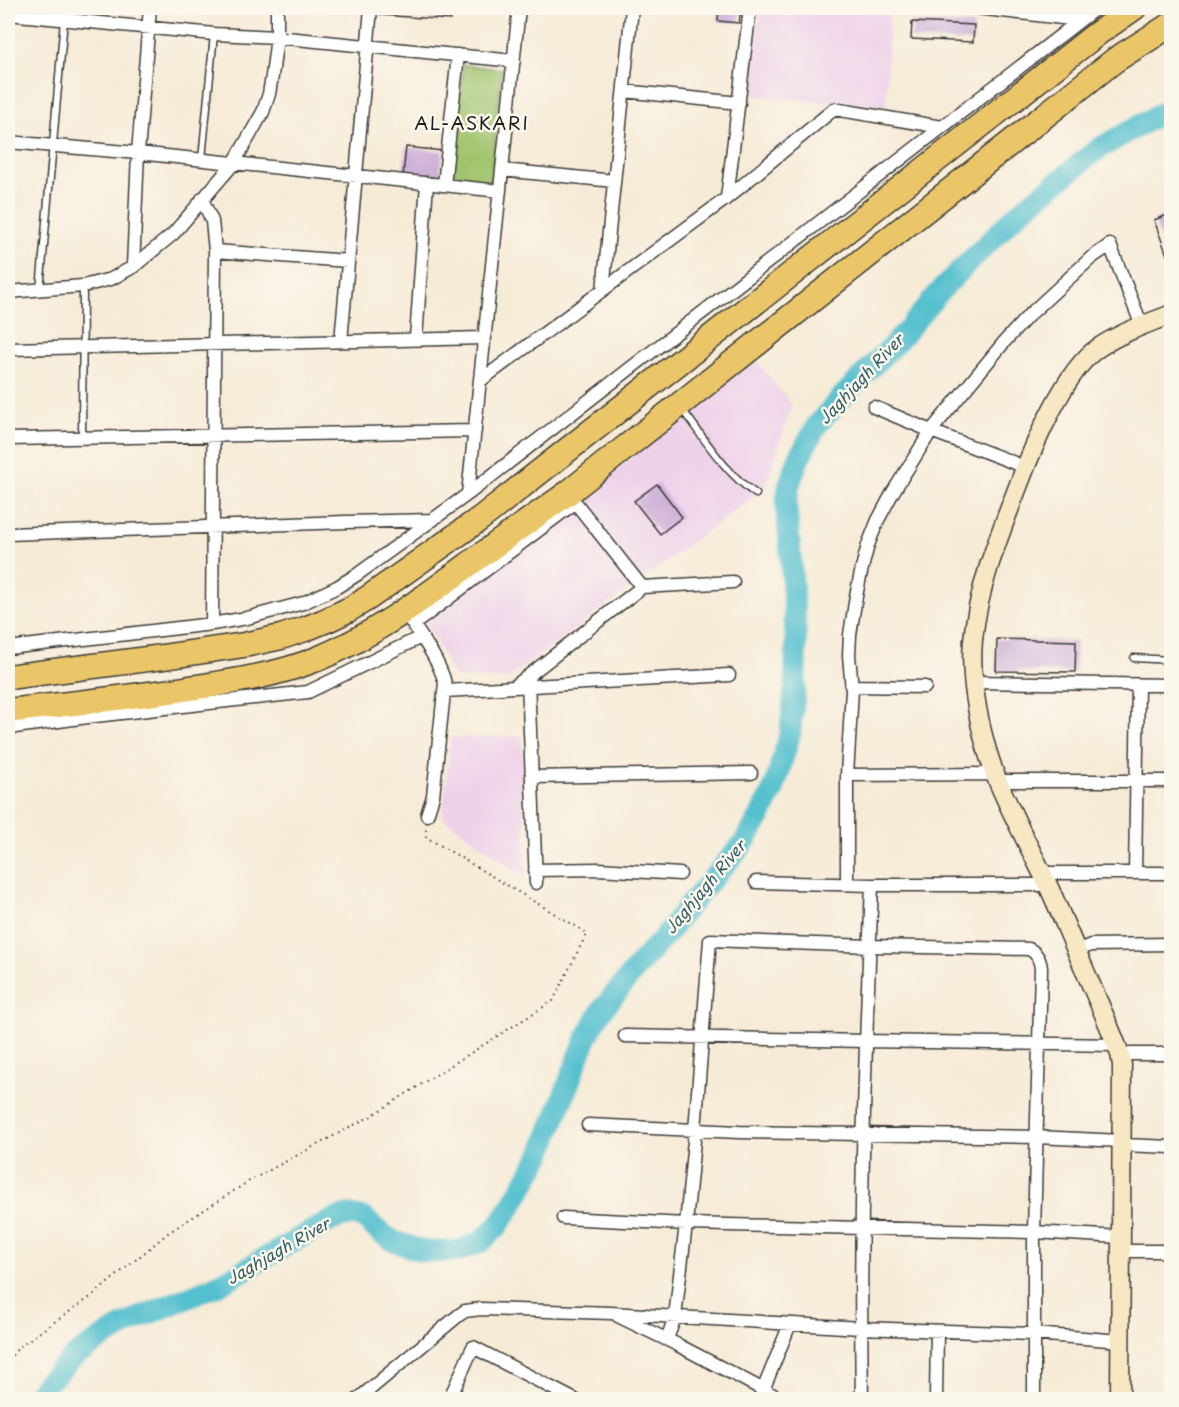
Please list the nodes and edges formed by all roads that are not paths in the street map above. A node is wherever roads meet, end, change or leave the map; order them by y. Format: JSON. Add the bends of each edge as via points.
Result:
{"nodes":[{"id":1,"x":150,"y":8,"type":"edge"},
{"id":2,"x":277,"y":8,"type":"edge"},
{"id":3,"x":371,"y":8,"type":"edge"},
{"id":4,"x":519,"y":8,"type":"edge"},
{"id":5,"x":632,"y":8,"type":"edge"},
{"id":6,"x":750,"y":8,"type":"edge"},
{"id":7,"x":977,"y":8,"type":"edge"},
{"id":8,"x":1096,"y":8,"type":"edge"},
{"id":9,"x":1134,"y":8,"type":"edge"},
{"id":10,"x":8,"y":14,"type":"edge"},
{"id":11,"x":64,"y":19,"type":"junction"},
{"id":12,"x":1079,"y":20,"type":"junction"},
{"id":13,"x":1172,"y":24,"type":"edge"},
{"id":14,"x":148,"y":27,"type":"junction"},
{"id":15,"x":214,"y":34,"type":"junction"},
{"id":16,"x":277,"y":37,"type":"junction"},
{"id":17,"x":368,"y":46,"type":"junction"},
{"id":18,"x":458,"y":55,"type":"junction"},
{"id":19,"x":514,"y":61,"type":"junction"},
{"id":20,"x":624,"y":91,"type":"junction"},
{"id":21,"x":739,"y":103,"type":"junction"},
{"id":22,"x":942,"y":127,"type":"junction"},
{"id":23,"x":8,"y":142,"type":"edge"},
{"id":24,"x":53,"y":146,"type":"junction"},
{"id":25,"x":138,"y":153,"type":"junction"},
{"id":26,"x":202,"y":159,"type":"junction"},
{"id":27,"x":234,"y":162,"type":"junction"},
{"id":28,"x":502,"y":170,"type":"junction"},
{"id":29,"x":356,"y":176,"type":"junction"},
{"id":30,"x":614,"y":181,"type":"junction"},
{"id":31,"x":427,"y":183,"type":"junction"},
{"id":32,"x":444,"y":185,"type":"junction"},
{"id":33,"x":500,"y":192,"type":"junction"},
{"id":34,"x":727,"y":198,"type":"junction"},
{"id":35,"x":202,"y":199,"type":"junction"},
{"id":36,"x":215,"y":251,"type":"junction"},
{"id":37,"x":348,"y":261,"type":"junction"},
{"id":38,"x":133,"y":267,"type":"junction"},
{"id":39,"x":83,"y":286,"type":"junction"},
{"id":40,"x":40,"y":290,"type":"junction"},
{"id":41,"x":603,"y":290,"type":"junction"},
{"id":42,"x":8,"y":292,"type":"edge"},
{"id":43,"x":1172,"y":314,"type":"edge"},
{"id":44,"x":1142,"y":326,"type":"junction"},
{"id":45,"x":485,"y":338,"type":"junction"},
{"id":46,"x":417,"y":339,"type":"junction"},
{"id":47,"x":341,"y":341,"type":"junction"},
{"id":48,"x":215,"y":345,"type":"junction"},
{"id":49,"x":83,"y":348,"type":"junction"},
{"id":50,"x":8,"y":350,"type":"edge"},
{"id":51,"x":480,"y":381,"type":"junction"},
{"id":52,"x":679,"y":406,"type":"junction"},
{"id":53,"x":873,"y":407,"type":"dead end"},
{"id":54,"x":475,"y":431,"type":"junction"},
{"id":55,"x":931,"y":431,"type":"junction"},
{"id":56,"x":213,"y":436,"type":"junction"},
{"id":57,"x":82,"y":438,"type":"junction"},
{"id":58,"x":8,"y":440,"type":"edge"},
{"id":59,"x":1025,"y":467,"type":"junction"},
{"id":60,"x":468,"y":494,"type":"junction"},
{"id":61,"x":756,"y":494,"type":"dead end"},
{"id":62,"x":572,"y":498,"type":"junction"},
{"id":63,"x":434,"y":520,"type":"junction"},
{"id":64,"x":213,"y":527,"type":"junction"},
{"id":65,"x":8,"y":534,"type":"edge"},
{"id":66,"x":733,"y":582,"type":"dead end"},
{"id":67,"x":642,"y":587,"type":"junction"},
{"id":68,"x":408,"y":618,"type":"junction"},
{"id":69,"x":212,"y":624,"type":"junction"},
{"id":70,"x":421,"y":637,"type":"junction"},
{"id":71,"x":8,"y":648,"type":"edge"},
{"id":72,"x":1134,"y":658,"type":"dead end"},
{"id":73,"x":1172,"y":660,"type":"edge"},
{"id":74,"x":729,"y":675,"type":"dead end"},
{"id":75,"x":8,"y":677,"type":"edge"},
{"id":76,"x":528,"y":681,"type":"junction"},
{"id":77,"x":974,"y":682,"type":"junction"},
{"id":78,"x":1138,"y":685,"type":"junction"},
{"id":79,"x":1172,"y":685,"type":"edge"},
{"id":80,"x":851,"y":686,"type":"junction"},
{"id":81,"x":925,"y":687,"type":"dead end"},
{"id":82,"x":445,"y":691,"type":"junction"},
{"id":83,"x":8,"y":711,"type":"edge"},
{"id":84,"x":8,"y":728,"type":"edge"},
{"id":85,"x":751,"y":773,"type":"dead end"},
{"id":86,"x":847,"y":775,"type":"junction"},
{"id":87,"x":532,"y":777,"type":"junction"},
{"id":88,"x":996,"y":777,"type":"junction"},
{"id":89,"x":1137,"y":781,"type":"junction"},
{"id":90,"x":1172,"y":782,"type":"edge"},
{"id":91,"x":427,"y":815,"type":"road end"},
{"id":92,"x":535,"y":870,"type":"junction"},
{"id":93,"x":1135,"y":873,"type":"junction"},
{"id":94,"x":1172,"y":873,"type":"edge"},
{"id":95,"x":680,"y":874,"type":"dead end"},
{"id":96,"x":1045,"y":879,"type":"junction"},
{"id":97,"x":756,"y":882,"type":"dead end"},
{"id":98,"x":536,"y":883,"type":"dead end"},
{"id":99,"x":847,"y":884,"type":"junction"},
{"id":100,"x":872,"y":885,"type":"junction"},
{"id":101,"x":1172,"y":945,"type":"edge"},
{"id":102,"x":870,"y":946,"type":"junction"},
{"id":103,"x":1076,"y":951,"type":"junction"},
{"id":104,"x":625,"y":1036,"type":"dead end"},
{"id":105,"x":702,"y":1038,"type":"junction"},
{"id":106,"x":865,"y":1041,"type":"junction"},
{"id":107,"x":1039,"y":1044,"type":"junction"},
{"id":108,"x":1119,"y":1050,"type":"junction"},
{"id":109,"x":1172,"y":1054,"type":"edge"},
{"id":110,"x":588,"y":1125,"type":"dead end"},
{"id":111,"x":695,"y":1130,"type":"junction"},
{"id":112,"x":863,"y":1134,"type":"junction"},
{"id":113,"x":1037,"y":1137,"type":"junction"},
{"id":114,"x":1122,"y":1143,"type":"junction"},
{"id":115,"x":1172,"y":1147,"type":"edge"},
{"id":116,"x":563,"y":1218,"type":"dead end"},
{"id":117,"x":686,"y":1224,"type":"junction"},
{"id":118,"x":862,"y":1228,"type":"junction"},
{"id":119,"x":1034,"y":1232,"type":"junction"},
{"id":120,"x":1121,"y":1244,"type":"junction"},
{"id":121,"x":1172,"y":1251,"type":"edge"},
{"id":122,"x":610,"y":1313,"type":"junction"},
{"id":123,"x":675,"y":1317,"type":"junction"},
{"id":124,"x":790,"y":1324,"type":"junction"},
{"id":125,"x":861,"y":1328,"type":"junction"},
{"id":126,"x":937,"y":1331,"type":"junction"},
{"id":127,"x":1034,"y":1334,"type":"junction"},
{"id":128,"x":667,"y":1340,"type":"junction"},
{"id":129,"x":1121,"y":1341,"type":"junction"},
{"id":130,"x":761,"y":1394,"type":"edge"},
{"id":131,"x":357,"y":1400,"type":"edge"},
{"id":132,"x":450,"y":1400,"type":"edge"},
{"id":133,"x":575,"y":1400,"type":"edge"},
{"id":134,"x":783,"y":1400,"type":"edge"},
{"id":135,"x":862,"y":1400,"type":"edge"},
{"id":136,"x":936,"y":1400,"type":"edge"},
{"id":137,"x":1034,"y":1400,"type":"edge"},
{"id":138,"x":1120,"y":1400,"type":"edge"}],
"edges":[{"from":1,"to":14,"type":"street"},
{"from":2,"to":16,"type":"street"},
{"from":3,"to":17,"type":"street"},
{"from":4,"to":19,"type":"street"},
{"from":5,"to":20,"type":"street"},
{"from":6,"to":21,"type":"street"},
{"from":7,"to":12,"type":"street"},
{"from":8,"to":12,"type":"street"},
{"from":9,"to":75,"type":"highway","via":[[481,518],[348,610],[305,629],[244,645]]},
{"from":10,"to":11,"type":"street"},
{"from":11,"to":14,"type":"street"},
{"from":11,"to":24,"type":"lane"},
{"from":12,"to":22,"type":"street"},
{"from":13,"to":52,"type":"highway","via":[[1115,60]]},
{"from":14,"to":15,"type":"street"},
{"from":14,"to":25,"type":"street"},
{"from":15,"to":16,"type":"street"},
{"from":15,"to":26,"type":"lane"},
{"from":16,"to":17,"type":"street"},
{"from":16,"to":27,"type":"street","via":[[263,112]]},
{"from":17,"to":18,"type":"street"},
{"from":17,"to":29,"type":"street"},
{"from":18,"to":19,"type":"street"},
{"from":18,"to":32,"type":"street"},
{"from":19,"to":28,"type":"street"},
{"from":20,"to":21,"type":"street"},
{"from":20,"to":30,"type":"street"},
{"from":21,"to":34,"type":"street"},
{"from":22,"to":34,"type":"street","via":[[834,109]]},
{"from":22,"to":60,"type":"street"},
{"from":23,"to":24,"type":"street"},
{"from":24,"to":25,"type":"street"},
{"from":24,"to":40,"type":"lane"},
{"from":25,"to":26,"type":"street"},
{"from":25,"to":38,"type":"street"},
{"from":26,"to":27,"type":"street"},
{"from":27,"to":29,"type":"street"},
{"from":27,"to":35,"type":"street"},
{"from":28,"to":30,"type":"street"},
{"from":28,"to":33,"type":"street"},
{"from":29,"to":31,"type":"street"},
{"from":29,"to":37,"type":"street"},
{"from":30,"to":41,"type":"street"},
{"from":31,"to":32,"type":"street"},
{"from":31,"to":46,"type":"street"},
{"from":32,"to":33,"type":"street"},
{"from":33,"to":45,"type":"street"},
{"from":34,"to":41,"type":"street"},
{"from":35,"to":36,"type":"street","via":[[212,221]]},
{"from":35,"to":38,"type":"street","via":[[173,234]]},
{"from":36,"to":37,"type":"street"},
{"from":36,"to":48,"type":"street"},
{"from":37,"to":47,"type":"street"},
{"from":38,"to":39,"type":"street","via":[[111,279]]},
{"from":39,"to":40,"type":"street"},
{"from":39,"to":49,"type":"lane"},
{"from":40,"to":42,"type":"street"},
{"from":41,"to":51,"type":"street"},
{"from":43,"to":44,"type":"street"},
{"from":44,"to":55,"type":"street","via":[[1110,245],[1028,316]]},
{"from":44,"to":59,"type":"street","via":[[1096,349],[1085,359],[1061,393]]},
{"from":45,"to":46,"type":"street"},
{"from":45,"to":51,"type":"street"},
{"from":46,"to":47,"type":"street"},
{"from":47,"to":48,"type":"street"},
{"from":48,"to":49,"type":"street"},
{"from":48,"to":56,"type":"street"},
{"from":49,"to":50,"type":"street"},
{"from":49,"to":57,"type":"lane"},
{"from":51,"to":54,"type":"street"},
{"from":52,"to":61,"type":"lane","via":[[730,473]]},
{"from":52,"to":62,"type":"highway"},
{"from":53,"to":55,"type":"street"},
{"from":54,"to":56,"type":"street"},
{"from":54,"to":60,"type":"street"},
{"from":55,"to":59,"type":"street"},
{"from":55,"to":80,"type":"street","via":[[888,501],[868,545],[850,635]]},
{"from":56,"to":57,"type":"street"},
{"from":56,"to":64,"type":"street"},
{"from":57,"to":58,"type":"street"},
{"from":59,"to":77,"type":"street","via":[[981,596],[973,640]]},
{"from":60,"to":63,"type":"street"},
{"from":62,"to":67,"type":"street"},
{"from":62,"to":68,"type":"highway","via":[[500,541],[426,596]]},
{"from":63,"to":64,"type":"street"},
{"from":63,"to":69,"type":"street","via":[[320,596],[280,610]]},
{"from":64,"to":65,"type":"street"},
{"from":64,"to":69,"type":"street"},
{"from":66,"to":67,"type":"street"},
{"from":67,"to":76,"type":"street"},
{"from":68,"to":70,"type":"street"},
{"from":68,"to":83,"type":"highway","via":[[338,650],[258,677]]},
{"from":69,"to":71,"type":"street"},
{"from":70,"to":82,"type":"street","via":[[443,676]]},
{"from":70,"to":84,"type":"street","via":[[308,692]]},
{"from":72,"to":73,"type":"lane"},
{"from":74,"to":76,"type":"street"},
{"from":76,"to":82,"type":"street","via":[[514,687]]},
{"from":76,"to":87,"type":"street"},
{"from":77,"to":78,"type":"street"},
{"from":77,"to":88,"type":"street"},
{"from":78,"to":79,"type":"street"},
{"from":78,"to":89,"type":"street"},
{"from":80,"to":81,"type":"street"},
{"from":80,"to":86,"type":"street"},
{"from":82,"to":91,"type":"street","via":[[434,796]]},
{"from":85,"to":87,"type":"street"},
{"from":86,"to":88,"type":"street"},
{"from":86,"to":99,"type":"street"},
{"from":87,"to":92,"type":"street"},
{"from":88,"to":89,"type":"street"},
{"from":88,"to":96,"type":"street"},
{"from":89,"to":90,"type":"street"},
{"from":89,"to":93,"type":"street"},
{"from":92,"to":95,"type":"street"},
{"from":92,"to":98,"type":"street"},
{"from":93,"to":94,"type":"street"},
{"from":93,"to":96,"type":"street"},
{"from":96,"to":100,"type":"street"},
{"from":96,"to":103,"type":"street"},
{"from":97,"to":99,"type":"street"},
{"from":99,"to":100,"type":"street"},
{"from":100,"to":102,"type":"street"},
{"from":101,"to":103,"type":"street","via":[[1091,945]]},
{"from":102,"to":105,"type":"street","via":[[710,940]]},
{"from":102,"to":106,"type":"street"},
{"from":102,"to":107,"type":"street","via":[[1034,951],[1041,968]]},
{"from":103,"to":108,"type":"street"},
{"from":104,"to":105,"type":"street"},
{"from":105,"to":106,"type":"street"},
{"from":105,"to":111,"type":"street"},
{"from":106,"to":107,"type":"street"},
{"from":106,"to":112,"type":"street"},
{"from":107,"to":108,"type":"street"},
{"from":107,"to":113,"type":"street"},
{"from":108,"to":109,"type":"street"},
{"from":108,"to":114,"type":"street"},
{"from":110,"to":111,"type":"street"},
{"from":111,"to":112,"type":"street"},
{"from":111,"to":117,"type":"street"},
{"from":112,"to":113,"type":"street"},
{"from":112,"to":118,"type":"street"},
{"from":113,"to":114,"type":"street"},
{"from":113,"to":119,"type":"street"},
{"from":114,"to":115,"type":"street"},
{"from":114,"to":120,"type":"street"},
{"from":116,"to":117,"type":"street"},
{"from":117,"to":118,"type":"street"},
{"from":117,"to":123,"type":"street"},
{"from":118,"to":119,"type":"street"},
{"from":118,"to":125,"type":"street"},
{"from":119,"to":120,"type":"street"},
{"from":119,"to":127,"type":"street"},
{"from":120,"to":121,"type":"street"},
{"from":120,"to":129,"type":"street"},
{"from":122,"to":123,"type":"street"},
{"from":122,"to":128,"type":"street"},
{"from":122,"to":131,"type":"street","via":[[465,1311]]},
{"from":123,"to":124,"type":"street"},
{"from":123,"to":128,"type":"street"},
{"from":124,"to":125,"type":"street"},
{"from":124,"to":130,"type":"street"},
{"from":125,"to":126,"type":"street"},
{"from":125,"to":135,"type":"street"},
{"from":126,"to":127,"type":"street"},
{"from":126,"to":136,"type":"street"},
{"from":127,"to":129,"type":"street"},
{"from":127,"to":137,"type":"street"},
{"from":128,"to":130,"type":"street"},
{"from":129,"to":138,"type":"street"},
{"from":130,"to":134,"type":"street"},
{"from":132,"to":133,"type":"street","via":[[473,1347]]}]}
